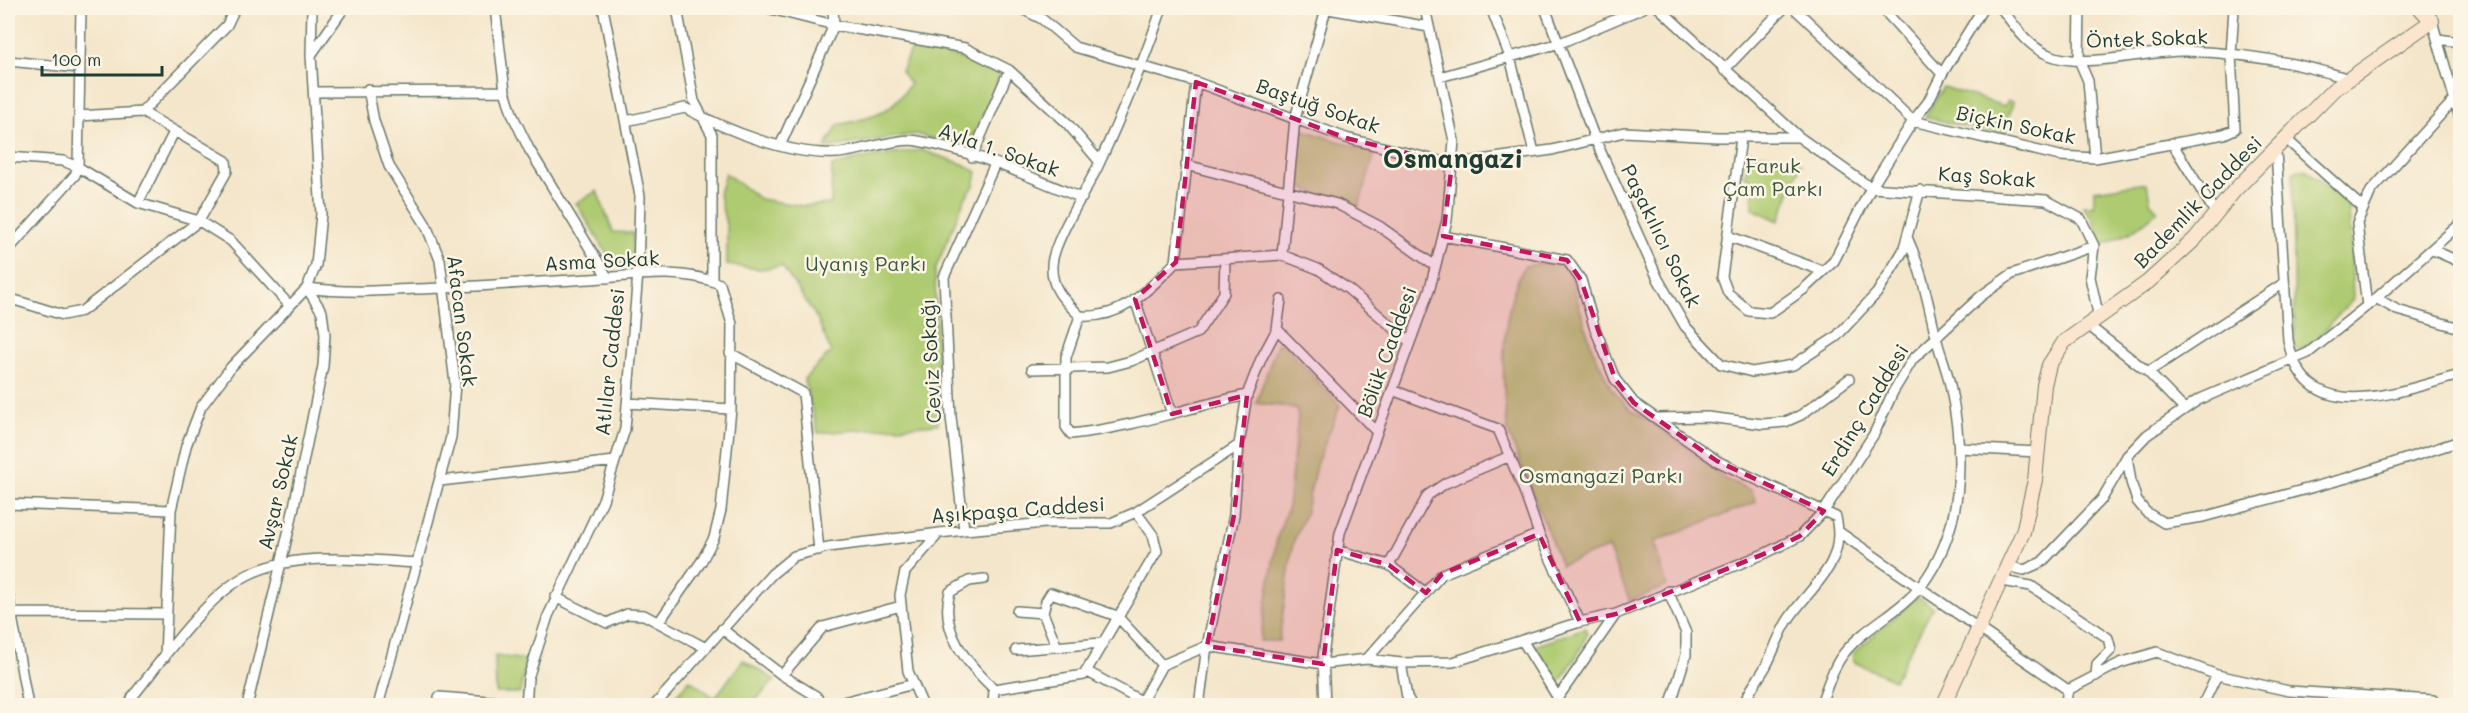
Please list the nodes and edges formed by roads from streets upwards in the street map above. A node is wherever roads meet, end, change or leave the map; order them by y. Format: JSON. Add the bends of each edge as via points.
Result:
{"nodes":[{"id":1,"x":81,"y":8,"type":"edge"},
{"id":2,"x":235,"y":8,"type":"edge"},
{"id":3,"x":312,"y":8,"type":"edge"},
{"id":4,"x":344,"y":8,"type":"edge"},
{"id":5,"x":495,"y":8,"type":"edge"},
{"id":6,"x":603,"y":8,"type":"edge"},
{"id":7,"x":678,"y":8,"type":"edge"},
{"id":8,"x":767,"y":8,"type":"edge"},
{"id":9,"x":833,"y":8,"type":"edge"},
{"id":10,"x":1020,"y":8,"type":"edge"},
{"id":11,"x":1162,"y":8,"type":"edge"},
{"id":12,"x":1325,"y":8,"type":"edge"},
{"id":13,"x":1425,"y":8,"type":"edge"},
{"id":14,"x":1491,"y":8,"type":"edge"},
{"id":15,"x":1545,"y":8,"type":"edge"},
{"id":16,"x":1643,"y":8,"type":"edge"},
{"id":17,"x":1659,"y":8,"type":"edge"},
{"id":18,"x":1784,"y":8,"type":"edge"},
{"id":19,"x":1794,"y":8,"type":"edge"},
{"id":20,"x":1882,"y":8,"type":"edge"},
{"id":21,"x":1983,"y":8,"type":"edge"},
{"id":22,"x":2001,"y":8,"type":"edge"},
{"id":23,"x":2080,"y":8,"type":"edge"},
{"id":24,"x":2234,"y":8,"type":"edge"},
{"id":25,"x":2420,"y":8,"type":"edge"},
{"id":26,"x":1346,"y":10,"type":"edge"},
{"id":27,"x":2431,"y":14,"type":"edge"},
{"id":28,"x":834,"y":25,"type":"junction"},
{"id":29,"x":1429,"y":27,"type":"junction"},
{"id":30,"x":2438,"y":39,"type":"junction"},
{"id":31,"x":2460,"y":42,"type":"edge"},
{"id":32,"x":1560,"y":43,"type":"junction"},
{"id":33,"x":311,"y":55,"type":"junction"},
{"id":34,"x":2231,"y":55,"type":"junction"},
{"id":35,"x":1510,"y":57,"type":"junction"},
{"id":36,"x":2079,"y":60,"type":"junction"},
{"id":37,"x":8,"y":61,"type":"edge"},
{"id":38,"x":1142,"y":67,"type":"junction"},
{"id":39,"x":80,"y":68,"type":"junction"},
{"id":40,"x":1009,"y":70,"type":"junction"},
{"id":41,"x":1724,"y":70,"type":"junction"},
{"id":42,"x":1942,"y":74,"type":"junction"},
{"id":43,"x":1440,"y":77,"type":"junction"},
{"id":44,"x":2349,"y":79,"type":"junction"},
{"id":45,"x":1196,"y":82,"type":"junction"},
{"id":46,"x":368,"y":89,"type":"junction"},
{"id":47,"x":506,"y":91,"type":"junction"},
{"id":48,"x":314,"y":92,"type":"junction"},
{"id":49,"x":2455,"y":99,"type":"junction"},
{"id":50,"x":142,"y":112,"type":"junction"},
{"id":51,"x":79,"y":116,"type":"junction"},
{"id":52,"x":701,"y":117,"type":"junction"},
{"id":53,"x":2460,"y":117,"type":"edge"},
{"id":54,"x":1295,"y":119,"type":"junction"},
{"id":55,"x":1912,"y":121,"type":"junction"},
{"id":56,"x":626,"y":122,"type":"junction"},
{"id":57,"x":174,"y":132,"type":"junction"},
{"id":58,"x":1799,"y":137,"type":"junction"},
{"id":59,"x":1741,"y":138,"type":"junction"},
{"id":60,"x":1595,"y":139,"type":"junction"},
{"id":61,"x":2286,"y":139,"type":"junction"},
{"id":62,"x":2172,"y":143,"type":"junction"},
{"id":63,"x":780,"y":146,"type":"junction"},
{"id":64,"x":1534,"y":152,"type":"junction"},
{"id":65,"x":2276,"y":152,"type":"junction"},
{"id":66,"x":8,"y":157,"type":"edge"},
{"id":67,"x":972,"y":157,"type":"junction"},
{"id":68,"x":2095,"y":158,"type":"junction"},
{"id":69,"x":1100,"y":162,"type":"junction"},
{"id":70,"x":995,"y":164,"type":"junction"},
{"id":71,"x":1186,"y":165,"type":"junction"},
{"id":72,"x":1452,"y":165,"type":"junction"},
{"id":73,"x":78,"y":167,"type":"junction"},
{"id":74,"x":1871,"y":188,"type":"junction"},
{"id":75,"x":1288,"y":190,"type":"junction"},
{"id":76,"x":1920,"y":190,"type":"junction"},
{"id":77,"x":1082,"y":198,"type":"junction"},
{"id":78,"x":138,"y":202,"type":"junction"},
{"id":79,"x":2363,"y":208,"type":"junction"},
{"id":80,"x":2216,"y":214,"type":"junction"},
{"id":81,"x":199,"y":221,"type":"junction"},
{"id":82,"x":2460,"y":224,"type":"edge"},
{"id":83,"x":1443,"y":236,"type":"junction"},
{"id":84,"x":1728,"y":236,"type":"junction"},
{"id":85,"x":1907,"y":237,"type":"junction"},
{"id":86,"x":2094,"y":246,"type":"junction"},
{"id":87,"x":8,"y":250,"type":"edge"},
{"id":88,"x":2433,"y":250,"type":"junction"},
{"id":89,"x":1282,"y":255,"type":"junction"},
{"id":90,"x":1226,"y":259,"type":"junction"},
{"id":91,"x":1176,"y":262,"type":"junction"},
{"id":92,"x":2460,"y":262,"type":"edge"},
{"id":93,"x":1436,"y":266,"type":"junction"},
{"id":94,"x":1823,"y":271,"type":"junction"},
{"id":95,"x":638,"y":273,"type":"junction"},
{"id":96,"x":608,"y":278,"type":"junction"},
{"id":97,"x":712,"y":281,"type":"junction"},
{"id":98,"x":2284,"y":283,"type":"junction"},
{"id":99,"x":308,"y":288,"type":"junction"},
{"id":100,"x":442,"y":288,"type":"junction"},
{"id":101,"x":8,"y":298,"type":"edge"},
{"id":102,"x":2376,"y":298,"type":"junction"},
{"id":103,"x":1135,"y":299,"type":"junction"},
{"id":104,"x":1281,"y":300,"type":"dead end"},
{"id":105,"x":290,"y":306,"type":"junction"},
{"id":106,"x":2367,"y":306,"type":"junction"},
{"id":107,"x":1080,"y":316,"type":"junction"},
{"id":108,"x":2094,"y":322,"type":"junction"},
{"id":109,"x":2460,"y":328,"type":"edge"},
{"id":110,"x":1277,"y":329,"type":"junction"},
{"id":111,"x":1936,"y":336,"type":"junction"},
{"id":112,"x":1410,"y":342,"type":"junction"},
{"id":113,"x":1152,"y":351,"type":"junction"},
{"id":114,"x":730,"y":353,"type":"junction"},
{"id":115,"x":2292,"y":361,"type":"junction"},
{"id":116,"x":1032,"y":369,"type":"dead end"},
{"id":117,"x":1066,"y":369,"type":"junction"},
{"id":118,"x":2148,"y":372,"type":"junction"},
{"id":119,"x":2460,"y":375,"type":"edge"},
{"id":120,"x":1849,"y":379,"type":"dead end"},
{"id":121,"x":1392,"y":390,"type":"junction"},
{"id":122,"x":1247,"y":395,"type":"junction"},
{"id":123,"x":627,"y":403,"type":"junction"},
{"id":124,"x":731,"y":409,"type":"junction"},
{"id":125,"x":2184,"y":409,"type":"junction"},
{"id":126,"x":1172,"y":414,"type":"junction"},
{"id":127,"x":1657,"y":417,"type":"junction"},
{"id":128,"x":1377,"y":432,"type":"junction"},
{"id":129,"x":2460,"y":441,"type":"edge"},
{"id":130,"x":1239,"y":445,"type":"junction"},
{"id":131,"x":1959,"y":448,"type":"junction"},
{"id":132,"x":2038,"y":452,"type":"junction"},
{"id":133,"x":1510,"y":456,"type":"junction"},
{"id":134,"x":2127,"y":456,"type":"junction"},
{"id":135,"x":615,"y":461,"type":"junction"},
{"id":136,"x":440,"y":481,"type":"junction"},
{"id":137,"x":8,"y":504,"type":"edge"},
{"id":138,"x":171,"y":510,"type":"junction"},
{"id":139,"x":1824,"y":511,"type":"junction"},
{"id":140,"x":1136,"y":512,"type":"junction"},
{"id":141,"x":964,"y":530,"type":"junction"},
{"id":142,"x":1839,"y":532,"type":"junction"},
{"id":143,"x":939,"y":533,"type":"junction"},
{"id":144,"x":1539,"y":534,"type":"junction"},
{"id":145,"x":819,"y":550,"type":"junction"},
{"id":146,"x":1337,"y":550,"type":"junction"},
{"id":147,"x":417,"y":563,"type":"junction"},
{"id":148,"x":280,"y":564,"type":"junction"},
{"id":149,"x":1389,"y":565,"type":"junction"},
{"id":150,"x":2004,"y":572,"type":"junction"},
{"id":151,"x":984,"y":579,"type":"dead end"},
{"id":152,"x":1919,"y":588,"type":"junction"},
{"id":153,"x":1668,"y":591,"type":"junction"},
{"id":154,"x":1426,"y":593,"type":"junction"},
{"id":155,"x":8,"y":594,"type":"edge"},
{"id":156,"x":555,"y":597,"type":"junction"},
{"id":157,"x":901,"y":606,"type":"junction"},
{"id":158,"x":1017,"y":611,"type":"dead end"},
{"id":159,"x":11,"y":613,"type":"junction"},
{"id":160,"x":1043,"y":613,"type":"junction"},
{"id":161,"x":166,"y":614,"type":"junction"},
{"id":162,"x":1616,"y":614,"type":"junction"},
{"id":163,"x":1117,"y":616,"type":"junction"},
{"id":164,"x":659,"y":622,"type":"junction"},
{"id":165,"x":1580,"y":622,"type":"junction"},
{"id":166,"x":1979,"y":628,"type":"junction"},
{"id":167,"x":722,"y":629,"type":"junction"},
{"id":168,"x":1522,"y":640,"type":"junction"},
{"id":169,"x":1102,"y":643,"type":"junction"},
{"id":170,"x":1207,"y":646,"type":"junction"},
{"id":171,"x":704,"y":647,"type":"junction"},
{"id":172,"x":1057,"y":647,"type":"junction"},
{"id":173,"x":1017,"y":650,"type":"dead end"},
{"id":174,"x":165,"y":657,"type":"junction"},
{"id":175,"x":1367,"y":659,"type":"junction"},
{"id":176,"x":1401,"y":663,"type":"junction"},
{"id":177,"x":1323,"y":664,"type":"junction"},
{"id":178,"x":1162,"y":665,"type":"junction"},
{"id":179,"x":1086,"y":671,"type":"junction"},
{"id":180,"x":782,"y":675,"type":"junction"},
{"id":181,"x":2217,"y":675,"type":"junction"},
{"id":182,"x":2096,"y":676,"type":"junction"},
{"id":183,"x":914,"y":684,"type":"junction"},
{"id":184,"x":994,"y":689,"type":"junction"},
{"id":185,"x":2068,"y":690,"type":"junction"},
{"id":186,"x":439,"y":697,"type":"dead end"},
{"id":187,"x":2433,"y":700,"type":"dead end"},
{"id":188,"x":1555,"y":702,"type":"edge"},
{"id":189,"x":1141,"y":704,"type":"edge"},
{"id":190,"x":28,"y":705,"type":"edge"},
{"id":191,"x":129,"y":705,"type":"edge"},
{"id":192,"x":247,"y":705,"type":"edge"},
{"id":193,"x":378,"y":705,"type":"edge"},
{"id":194,"x":526,"y":705,"type":"edge"},
{"id":195,"x":654,"y":705,"type":"edge"},
{"id":196,"x":825,"y":705,"type":"edge"},
{"id":197,"x":923,"y":705,"type":"edge"},
{"id":198,"x":993,"y":705,"type":"edge"},
{"id":199,"x":1199,"y":705,"type":"edge"},
{"id":200,"x":1325,"y":705,"type":"edge"},
{"id":201,"x":1412,"y":705,"type":"edge"},
{"id":202,"x":1670,"y":705,"type":"edge"},
{"id":203,"x":1743,"y":705,"type":"edge"},
{"id":204,"x":1820,"y":705,"type":"edge"},
{"id":205,"x":1943,"y":705,"type":"edge"},
{"id":206,"x":2065,"y":705,"type":"edge"},
{"id":207,"x":2202,"y":705,"type":"edge"}],
"edges":[{"from":1,"to":39,"type":"street"},
{"from":2,"to":50,"type":"street","via":[[227,25]]},
{"from":3,"to":33,"type":"street"},
{"from":4,"to":33,"type":"street"},
{"from":5,"to":47,"type":"street"},
{"from":6,"to":56,"type":"street","name":"Atlılar Caddesi"},
{"from":7,"to":52,"type":"street","via":[[693,101]]},
{"from":8,"to":28,"type":"street"},
{"from":9,"to":28,"type":"street"},
{"from":10,"to":38,"type":"street","name":"Baştuğ Sokak","via":[[1042,19],[1075,47]]},
{"from":11,"to":38,"type":"street"},
{"from":12,"to":26,"type":"street"},
{"from":12,"to":54,"type":"street"},
{"from":13,"to":29,"type":"street","name":"Bölük Caddesi"},
{"from":14,"to":35,"type":"street"},
{"from":15,"to":32,"type":"street","name":"Paşakılıcı Sokak"},
{"from":16,"to":32,"type":"street"},
{"from":17,"to":41,"type":"street"},
{"from":18,"to":41,"type":"street"},
{"from":19,"to":55,"type":"street"},
{"from":20,"to":42,"type":"street"},
{"from":21,"to":42,"type":"street"},
{"from":22,"to":36,"type":"street","name":"Öntek Sokak","via":[[2030,45],[2051,56]]},
{"from":23,"to":36,"type":"street"},
{"from":24,"to":34,"type":"street"},
{"from":25,"to":27,"type":"street"},
{"from":26,"to":29,"type":"street"},
{"from":27,"to":30,"type":"street"},
{"from":27,"to":44,"type":"street","name":"Bademlik Caddesi"},
{"from":28,"to":40,"type":"street","via":[[965,48]]},
{"from":28,"to":63,"type":"street"},
{"from":29,"to":43,"type":"street","name":"Bölük Caddesi"},
{"from":30,"to":31,"type":"street"},
{"from":30,"to":49,"type":"street"},
{"from":32,"to":35,"type":"street"},
{"from":32,"to":60,"type":"street","name":"Paşakılıcı Sokak"},
{"from":33,"to":48,"type":"street"},
{"from":34,"to":36,"type":"street","name":"Öntek Sokak","via":[[2185,51]]},
{"from":34,"to":44,"type":"street","name":"Öntek Sokak","via":[[2314,68]]},
{"from":34,"to":62,"type":"street","name":"Biçkin Sokak","via":[[2235,129]]},
{"from":35,"to":43,"type":"street"},
{"from":35,"to":64,"type":"street"},
{"from":36,"to":68,"type":"street","via":[[2088,81]]},
{"from":37,"to":39,"type":"street"},
{"from":38,"to":45,"type":"street","name":"Baştuğ Sokak"},
{"from":38,"to":69,"type":"street"},
{"from":39,"to":51,"type":"street"},
{"from":40,"to":67,"type":"street"},
{"from":40,"to":69,"type":"street","via":[[1066,122]]},
{"from":41,"to":58,"type":"street"},
{"from":42,"to":55,"type":"street","via":[[1928,102]]},
{"from":43,"to":72,"type":"street","name":"Bölük Caddesi","via":[[1454,141]]},
{"from":44,"to":61,"type":"street","name":"Bademlik Caddesi","via":[[2333,90]]},
{"from":45,"to":54,"type":"street","name":"Baştuğ Sokak"},
{"from":45,"to":71,"type":"street"},
{"from":46,"to":47,"type":"street"},
{"from":46,"to":48,"type":"street"},
{"from":46,"to":100,"type":"street","name":"Afacan Sokak","via":[[389,166],[426,225],[440,260]]},
{"from":47,"to":96,"type":"street","via":[[529,149]]},
{"from":48,"to":99,"type":"street","via":[[321,214],[316,265]]},
{"from":49,"to":53,"type":"street"},
{"from":49,"to":79,"type":"street","via":[[2371,191]]},
{"from":50,"to":51,"type":"street"},
{"from":50,"to":57,"type":"street"},
{"from":51,"to":73,"type":"street"},
{"from":52,"to":56,"type":"street","name":"Ayla 1. Sokak","via":[[685,108]]},
{"from":52,"to":63,"type":"street","name":"Ayla 1. Sokak"},
{"from":52,"to":97,"type":"street","via":[[712,135],[714,158]]},
{"from":54,"to":72,"type":"street","name":"Baştuğ Sokak","via":[[1346,138]]},
{"from":54,"to":75,"type":"street"},
{"from":55,"to":68,"type":"street","name":"Biçkin Sokak","via":[[2060,156]]},
{"from":55,"to":74,"type":"street"},
{"from":56,"to":95,"type":"street","name":"Atlılar Caddesi","via":[[640,196]]},
{"from":57,"to":78,"type":"street"},
{"from":57,"to":81,"type":"street","via":[[226,161],[227,171]]},
{"from":58,"to":59,"type":"street","name":"Baştuğ Sokak"},
{"from":58,"to":74,"type":"street"},
{"from":59,"to":60,"type":"street","name":"Baştuğ Sokak","via":[[1624,132]]},
{"from":59,"to":84,"type":"street"},
{"from":60,"to":64,"type":"street","name":"Baştuğ Sokak"},
{"from":60,"to":85,"type":"street","name":"Paşakılıcı Sokak","via":[[1658,279],[1685,326],[1721,364],[1752,372],[1793,365],[1836,337],[1877,292]]},
{"from":61,"to":65,"type":"street","name":"Bademlik Caddesi"},
{"from":61,"to":79,"type":"street"},
{"from":62,"to":68,"type":"street","name":"Biçkin Sokak"},
{"from":62,"to":80,"type":"street"},
{"from":63,"to":67,"type":"street","name":"Ayla 1. Sokak","via":[[836,153],[916,140]]},
{"from":64,"to":72,"type":"street","name":"Baştuğ Sokak"},
{"from":65,"to":80,"type":"street","name":"Bademlik Caddesi","via":[[2234,191]]},
{"from":65,"to":98,"type":"street"},
{"from":66,"to":73,"type":"street","via":[[63,161]]},
{"from":67,"to":70,"type":"street","name":"Ayla 1. Sokak"},
{"from":69,"to":77,"type":"street"},
{"from":70,"to":77,"type":"street","name":"Ayla 1. Sokak"},
{"from":70,"to":141,"type":"street","name":"Ceviz Sokağı","via":[[944,277],[951,417]]},
{"from":71,"to":75,"type":"street"},
{"from":71,"to":91,"type":"street"},
{"from":72,"to":83,"type":"street","name":"Bölük Caddesi"},
{"from":73,"to":78,"type":"street"},
{"from":73,"to":87,"type":"street"},
{"from":74,"to":76,"type":"street","name":"Kaş Sokak"},
{"from":74,"to":94,"type":"street","via":[[1834,261]]},
{"from":75,"to":89,"type":"street"},
{"from":75,"to":93,"type":"street","via":[[1337,204],[1379,226]]},
{"from":76,"to":85,"type":"street","name":"Paşakılıcı Sokak"},
{"from":76,"to":86,"type":"street","name":"Kaş Sokak","via":[[2046,200],[2080,219]]},
{"from":77,"to":107,"type":"street","via":[[1052,265],[1057,292]]},
{"from":78,"to":81,"type":"street"},
{"from":79,"to":106,"type":"street","via":[[2357,223]]},
{"from":80,"to":108,"type":"street","name":"Bademlik Caddesi","via":[[2148,282]]},
{"from":81,"to":101,"type":"street","via":[[82,311],[63,315]]},
{"from":81,"to":105,"type":"street","via":[[231,241]]},
{"from":82,"to":88,"type":"street"},
{"from":83,"to":93,"type":"street","name":"Bölük Caddesi"},
{"from":83,"to":127,"type":"street","via":[[1567,260],[1581,280],[1615,379],[1634,403]]},
{"from":84,"to":94,"type":"street"},
{"from":84,"to":94,"type":"street","via":[[1722,278],[1728,293],[1749,310],[1770,313]]},
{"from":85,"to":111,"type":"street","via":[[1918,262]]},
{"from":86,"to":108,"type":"street","via":[[2090,277]]},
{"from":86,"to":111,"type":"street","name":"Erdinç Caddesi","via":[[2012,274]]},
{"from":88,"to":92,"type":"street"},
{"from":88,"to":102,"type":"street"},
{"from":89,"to":90,"type":"street"},
{"from":89,"to":112,"type":"street","via":[[1318,268]]},
{"from":90,"to":91,"type":"street"},
{"from":90,"to":113,"type":"street","via":[[1224,293],[1198,332]]},
{"from":91,"to":103,"type":"street"},
{"from":93,"to":112,"type":"street","name":"Bölük Caddesi"},
{"from":95,"to":96,"type":"street","name":"Asma Sokak"},
{"from":95,"to":97,"type":"street","name":"Asma Sokak"},
{"from":95,"to":123,"type":"street","name":"Atlılar Caddesi"},
{"from":96,"to":100,"type":"street","name":"Asma Sokak"},
{"from":97,"to":114,"type":"street","via":[[720,284],[732,324]]},
{"from":98,"to":115,"type":"street"},
{"from":98,"to":118,"type":"street"},
{"from":99,"to":100,"type":"street","name":"Asma Sokak","via":[[338,292]]},
{"from":99,"to":105,"type":"street"},
{"from":99,"to":148,"type":"street","name":"Avşar Sokak","via":[[322,312],[326,335],[323,366]]},
{"from":100,"to":136,"type":"street","name":"Afacan Sokak","via":[[455,383],[451,437]]},
{"from":102,"to":106,"type":"street"},
{"from":102,"to":109,"type":"street","via":[[2397,310]]},
{"from":103,"to":107,"type":"street","via":[[1101,318]]},
{"from":103,"to":113,"type":"street"},
{"from":104,"to":110,"type":"street"},
{"from":105,"to":138,"type":"street","via":[[231,367],[201,407],[186,446]]},
{"from":106,"to":115,"type":"street","via":[[2315,348]]},
{"from":107,"to":117,"type":"street","via":[[1066,357]]},
{"from":108,"to":118,"type":"street"},
{"from":108,"to":132,"type":"street","name":"Bademlik Caddesi","via":[[2064,342],[2049,365]]},
{"from":110,"to":122,"type":"street"},
{"from":110,"to":128,"type":"street"},
{"from":111,"to":131,"type":"street","via":[[1950,385]]},
{"from":111,"to":139,"type":"street","name":"Erdinç Caddesi","via":[[1913,359],[1874,434]]},
{"from":112,"to":121,"type":"street","name":"Bölük Caddesi"},
{"from":113,"to":117,"type":"street","via":[[1108,367]]},
{"from":113,"to":126,"type":"street"},
{"from":114,"to":124,"type":"street"},
{"from":114,"to":145,"type":"street","via":[[803,393]]},
{"from":115,"to":119,"type":"street","via":[[2304,378],[2342,399],[2372,398]]},
{"from":115,"to":125,"type":"street","via":[[2244,379]]},
{"from":116,"to":117,"type":"street"},
{"from":117,"to":126,"type":"street","via":[[1066,427],[1071,434]]},
{"from":118,"to":125,"type":"street"},
{"from":120,"to":127,"type":"street","via":[[1801,415],[1785,422]]},
{"from":121,"to":128,"type":"street","name":"Bölük Caddesi"},
{"from":121,"to":133,"type":"street","via":[[1497,429]]},
{"from":122,"to":126,"type":"street"},
{"from":122,"to":130,"type":"street"},
{"from":123,"to":124,"type":"street"},
{"from":123,"to":135,"type":"street","name":"Atlılar Caddesi","via":[[625,429]]},
{"from":124,"to":164,"type":"street","via":[[721,510],[714,538]]},
{"from":125,"to":134,"type":"street","via":[[2146,435]]},
{"from":127,"to":139,"type":"street","via":[[1717,461]]},
{"from":128,"to":146,"type":"street","name":"Bölük Caddesi"},
{"from":129,"to":134,"type":"street","via":[[2347,478],[2204,517],[2164,523],[2137,501]]},
{"from":130,"to":140,"type":"street","name":"Aşıkpaşa Caddesi"},
{"from":130,"to":170,"type":"street","via":[[1234,515]]},
{"from":131,"to":132,"type":"street"},
{"from":131,"to":152,"type":"street","via":[[1960,479],[1947,542]]},
{"from":132,"to":150,"type":"street","name":"Bademlik Caddesi","via":[[2023,532]]},
{"from":133,"to":144,"type":"street"},
{"from":133,"to":149,"type":"street","via":[[1446,483],[1428,495]]},
{"from":134,"to":150,"type":"street","via":[[2102,499],[2042,562],[2024,570]]},
{"from":135,"to":136,"type":"street"},
{"from":135,"to":156,"type":"street","name":"Atlılar Caddesi","via":[[603,500]]},
{"from":136,"to":147,"type":"street","name":"Afacan Sokak"},
{"from":137,"to":138,"type":"street"},
{"from":138,"to":161,"type":"street"},
{"from":139,"to":142,"type":"street","via":[[1836,517]]},
{"from":139,"to":153,"type":"street","name":"Erdinç Caddesi","via":[[1800,537]]},
{"from":140,"to":141,"type":"street","name":"Aşıkpaşa Caddesi","via":[[1111,523],[1046,523]]},
{"from":140,"to":163,"type":"street","via":[[1154,535],[1157,551]]},
{"from":141,"to":143,"type":"street","name":"Aşıkpaşa Caddesi"},
{"from":142,"to":152,"type":"street"},
{"from":142,"to":203,"type":"street","via":[[1825,576],[1788,621]]},
{"from":143,"to":145,"type":"street","name":"Aşıkpaşa Caddesi"},
{"from":143,"to":157,"type":"street","via":[[904,572]]},
{"from":144,"to":154,"type":"street","via":[[1442,574]]},
{"from":144,"to":165,"type":"street"},
{"from":145,"to":167,"type":"street","name":"Aşıkpaşa Caddesi","via":[[794,556],[772,574]]},
{"from":146,"to":149,"type":"street"},
{"from":146,"to":177,"type":"street","name":"Bölük Caddesi"},
{"from":147,"to":148,"type":"street","via":[[340,559]]},
{"from":147,"to":193,"type":"street","name":"Afacan Sokak"},
{"from":148,"to":174,"type":"street","via":[[252,572],[223,593]]},
{"from":148,"to":192,"type":"street","name":"Avşar Sokak"},
{"from":149,"to":154,"type":"street"},
{"from":150,"to":166,"type":"street","name":"Bademlik Caddesi"},
{"from":150,"to":182,"type":"street","via":[[2008,582],[2031,586],[2108,638],[2111,650],[2097,664]]},
{"from":151,"to":184,"type":"street","via":[[969,581],[950,592],[947,604],[959,651]]},
{"from":152,"to":166,"type":"street"},
{"from":152,"to":204,"type":"street","via":[[1845,652]]},
{"from":153,"to":162,"type":"street","name":"Erdinç Caddesi"},
{"from":153,"to":202,"type":"street","via":[[1686,633],[1686,656]]},
{"from":154,"to":175,"type":"street"},
{"from":155,"to":159,"type":"street"},
{"from":156,"to":164,"type":"street","via":[[607,623],[635,613]]},
{"from":156,"to":194,"type":"street","name":"Atlılar Caddesi","via":[[528,678]]},
{"from":157,"to":180,"type":"street","via":[[823,627]]},
{"from":157,"to":183,"type":"street","via":[[908,671]]},
{"from":158,"to":160,"type":"street"},
{"from":159,"to":161,"type":"street"},
{"from":159,"to":190,"type":"street"},
{"from":160,"to":163,"type":"street","via":[[1051,593]]},
{"from":160,"to":172,"type":"street"},
{"from":161,"to":174,"type":"street"},
{"from":162,"to":165,"type":"street","name":"Erdinç Caddesi"},
{"from":162,"to":188,"type":"street"},
{"from":163,"to":169,"type":"street"},
{"from":163,"to":178,"type":"street"},
{"from":164,"to":171,"type":"street"},
{"from":165,"to":168,"type":"street","name":"Erdinç Caddesi"},
{"from":166,"to":185,"type":"street"},
{"from":166,"to":205,"type":"street","name":"Bademlik Caddesi"},
{"from":167,"to":171,"type":"street","name":"Aşıkpaşa Caddesi"},
{"from":167,"to":180,"type":"street"},
{"from":168,"to":176,"type":"street","name":"Erdinç Caddesi","via":[[1453,662]]},
{"from":168,"to":188,"type":"street"},
{"from":169,"to":172,"type":"street"},
{"from":169,"to":179,"type":"street"},
{"from":170,"to":177,"type":"street","name":"Erdinç Caddesi"},
{"from":170,"to":178,"type":"street"},
{"from":170,"to":199,"type":"street"},
{"from":171,"to":195,"type":"street","name":"Aşıkpaşa Caddesi"},
{"from":172,"to":173,"type":"street"},
{"from":174,"to":191,"type":"street"},
{"from":175,"to":176,"type":"street","name":"Erdinç Caddesi"},
{"from":175,"to":177,"type":"street","name":"Erdinç Caddesi"},
{"from":176,"to":201,"type":"street"},
{"from":177,"to":200,"type":"street","name":"Bölük Caddesi"},
{"from":178,"to":189,"type":"street"},
{"from":179,"to":184,"type":"street","via":[[1084,675]]},
{"from":179,"to":189,"type":"street"},
{"from":180,"to":196,"type":"street"},
{"from":181,"to":182,"type":"street","via":[[2157,652],[2120,663]]},
{"from":181,"to":187,"type":"street","via":[[2289,691]]},
{"from":181,"to":207,"type":"street"},
{"from":182,"to":185,"type":"street"},
{"from":183,"to":196,"type":"street"},
{"from":183,"to":197,"type":"street"},
{"from":184,"to":198,"type":"street"},
{"from":185,"to":206,"type":"street"},
{"from":186,"to":194,"type":"street"}]}
